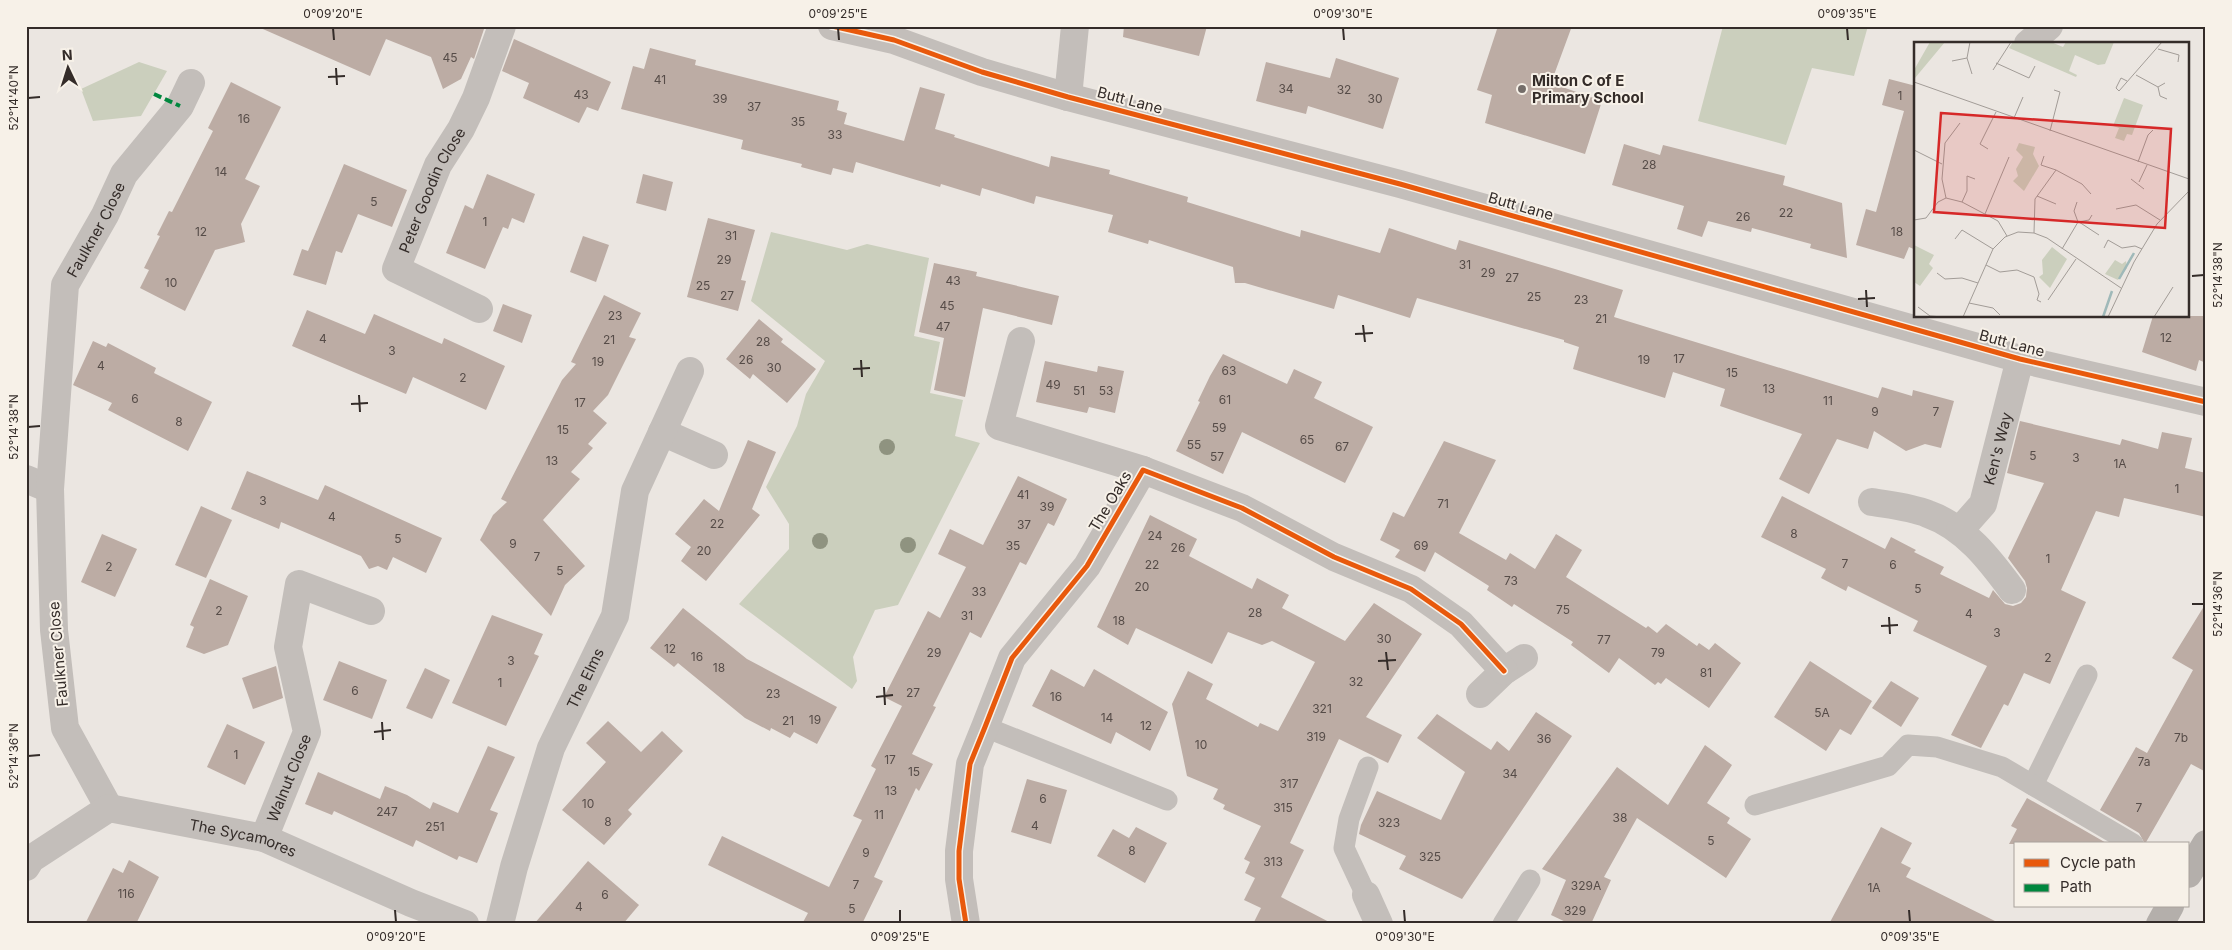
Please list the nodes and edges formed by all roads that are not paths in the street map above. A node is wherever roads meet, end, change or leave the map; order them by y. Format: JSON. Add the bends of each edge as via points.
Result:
{"nodes":[{"id":1,"x":502,"y":26,"type":"edge"},
{"id":2,"x":832,"y":26,"type":"edge"},
{"id":3,"x":1075,"y":26,"type":"edge"},
{"id":4,"x":2049,"y":26,"type":"edge"},
{"id":5,"x":2030,"y":42,"type":"edge"},
{"id":6,"x":191,"y":83,"type":"dead end"},
{"id":7,"x":1068,"y":97,"type":"junction"},
{"id":8,"x":479,"y":309,"type":"dead end"},
{"id":9,"x":1933,"y":325,"type":"edge"},
{"id":10,"x":1021,"y":341,"type":"dead end"},
{"id":11,"x":2020,"y":358,"type":"junction"},
{"id":12,"x":690,"y":371,"type":"dead end"},
{"id":13,"x":2206,"y":402,"type":"edge"},
{"id":14,"x":662,"y":432,"type":"junction"},
{"id":15,"x":714,"y":455,"type":"dead end"},
{"id":16,"x":1144,"y":470,"type":"junction"},
{"id":17,"x":38,"y":484,"type":"edge"},
{"id":18,"x":1872,"y":502,"type":"dead end"},
{"id":19,"x":1960,"y":530,"type":"junction"},
{"id":20,"x":2012,"y":590,"type":"dead end"},
{"id":21,"x":371,"y":611,"type":"dead end"},
{"id":22,"x":2087,"y":675,"type":"dead end"},
{"id":23,"x":1480,"y":694,"type":"dead end"},
{"id":24,"x":985,"y":727,"type":"junction"},
{"id":25,"x":1368,"y":766,"type":"dead end"},
{"id":26,"x":2033,"y":785,"type":"junction"},
{"id":27,"x":1167,"y":800,"type":"dead end"},
{"id":28,"x":1755,"y":805,"type":"dead end"},
{"id":29,"x":109,"y":808,"type":"junction"},
{"id":30,"x":264,"y":838,"type":"junction"},
{"id":31,"x":2130,"y":842,"type":"edge"},
{"id":32,"x":2206,"y":844,"type":"edge"},
{"id":33,"x":26,"y":866,"type":"edge"},
{"id":34,"x":2190,"y":871,"type":"edge"},
{"id":35,"x":1530,"y":880,"type":"dead end"},
{"id":36,"x":1366,"y":894,"type":"joint"},
{"id":37,"x":2169,"y":908,"type":"edge"},
{"id":38,"x":465,"y":924,"type":"edge"},
{"id":39,"x":500,"y":924,"type":"edge"},
{"id":40,"x":966,"y":924,"type":"edge"},
{"id":41,"x":1379,"y":924,"type":"edge"},
{"id":42,"x":1502,"y":924,"type":"edge"},
{"id":43,"x":2160,"y":924,"type":"edge"}],
"edges":[{"from":1,"to":8,"type":"street","name":"Peter Goodin Close","via":[[476,98],[438,165],[396,269]]},
{"from":2,"to":7,"type":"street","name":"Butt Lane","via":[[894,40],[982,72]]},
{"from":3,"to":7,"type":"street"},
{"from":4,"to":5,"type":"street"},
{"from":6,"to":17,"type":"street","name":"Faulkner Close","via":[[180,106],[124,174],[105,215],[64,284]]},
{"from":7,"to":9,"type":"street","name":"Butt Lane"},
{"from":9,"to":11,"type":"street","name":"Butt Lane"},
{"from":10,"to":16,"type":"street","name":"The Oaks","via":[[999,426]]},
{"from":11,"to":13,"type":"street","name":"Butt Lane"},
{"from":11,"to":19,"type":"street","name":"Ken's Way","via":[[1983,504]]},
{"from":12,"to":14,"type":"street","name":"The Elms"},
{"from":14,"to":15,"type":"street"},
{"from":14,"to":39,"type":"street","name":"The Elms","via":[[635,491],[615,616],[551,748]]},
{"from":16,"to":23,"type":"street","name":"The Oaks","via":[[1242,508],[1334,557],[1411,589],[1514,664]]},
{"from":16,"to":24,"type":"street","name":"The Oaks","via":[[1086,566],[1012,658]]},
{"from":17,"to":29,"type":"street","name":"Faulkner Close","via":[[65,728]]},
{"from":18,"to":19,"type":"street","via":[[1928,514]]},
{"from":19,"to":20,"type":"street","via":[[1995,566]]},
{"from":21,"to":30,"type":"street","name":"Walnut Close","via":[[299,584],[288,647],[307,732]]},
{"from":22,"to":26,"type":"lane"},
{"from":24,"to":27,"type":"lane"},
{"from":24,"to":40,"type":"street","name":"The Oaks","via":[[970,764],[959,851],[959,879]]},
{"from":25,"to":36,"type":"lane","via":[[1349,819],[1344,848]]},
{"from":26,"to":28,"type":"lane","via":[[2002,767],[1937,748],[1908,745],[1888,766]]},
{"from":26,"to":31,"type":"lane"},
{"from":29,"to":30,"type":"street","name":"The Sycamores"},
{"from":29,"to":33,"type":"street","via":[[31,859]]},
{"from":30,"to":38,"type":"street","name":"The Sycamores"},
{"from":32,"to":34,"type":"street"},
{"from":35,"to":42,"type":"lane"},
{"from":36,"to":41,"type":"street"},
{"from":37,"to":43,"type":"street"}]}
